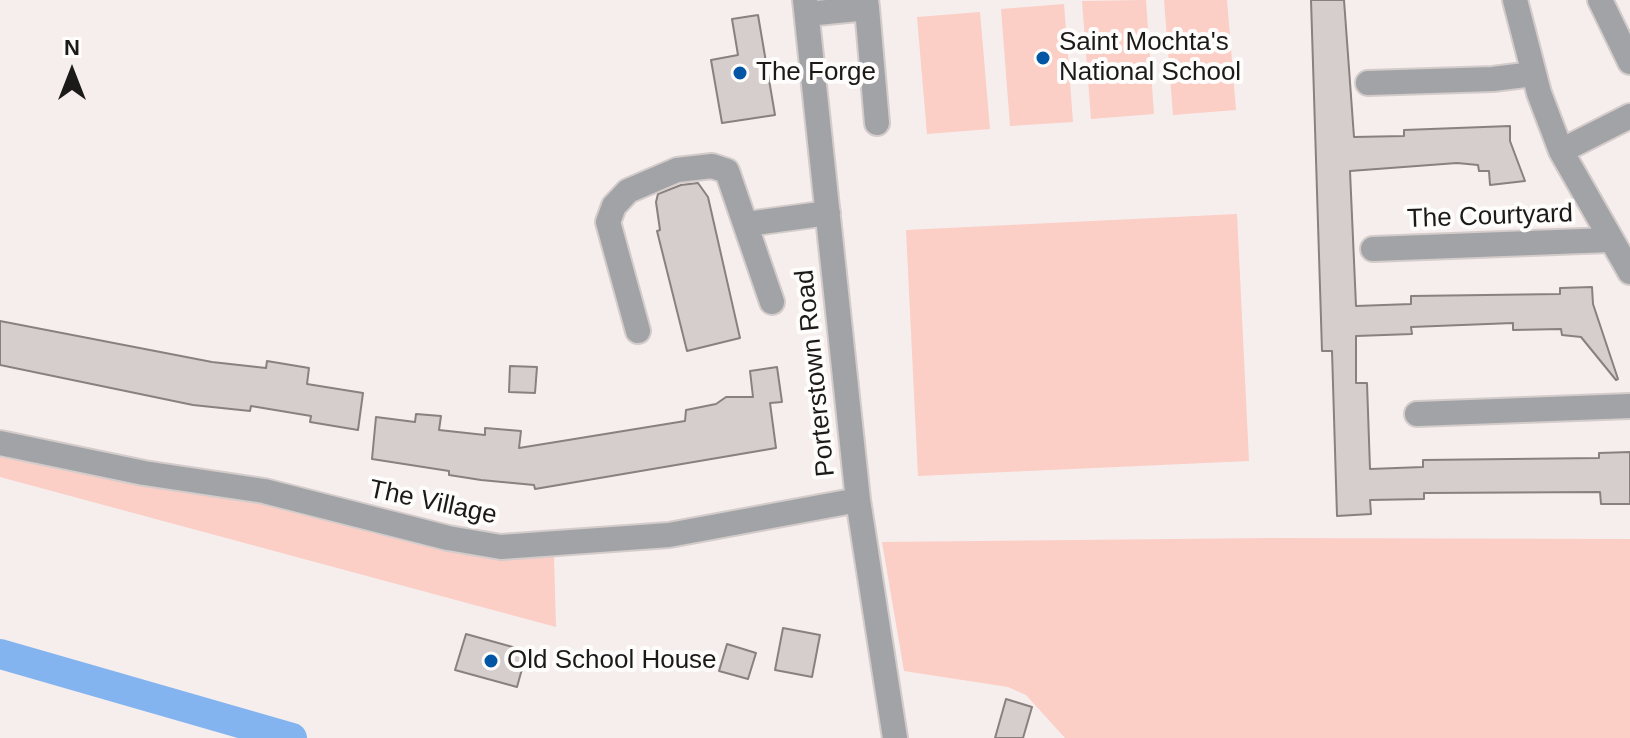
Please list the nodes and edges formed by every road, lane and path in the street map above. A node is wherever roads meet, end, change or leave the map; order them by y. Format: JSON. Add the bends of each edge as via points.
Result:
{"nodes":[{"id":1,"x":1515,"y":0,"type":"edge"},
{"id":2,"x":1600,"y":0,"type":"edge"},
{"id":3,"x":867,"y":4,"type":"edge"},
{"id":4,"x":806,"y":7,"type":"edge"},
{"id":5,"x":1630,"y":62,"type":"edge"},
{"id":6,"x":1533,"y":74,"type":"junction"},
{"id":7,"x":1368,"y":83,"type":"dead end"},
{"id":8,"x":1630,"y":116,"type":"edge"},
{"id":9,"x":877,"y":123,"type":"dead end"},
{"id":10,"x":1561,"y":151,"type":"junction"},
{"id":11,"x":828,"y":213,"type":"junction"},
{"id":12,"x":747,"y":224,"type":"junction"},
{"id":13,"x":1609,"y":240,"type":"junction"},
{"id":14,"x":1373,"y":249,"type":"dead end"},
{"id":15,"x":1630,"y":272,"type":"edge"},
{"id":16,"x":772,"y":302,"type":"dead end"},
{"id":17,"x":638,"y":331,"type":"dead end"},
{"id":18,"x":1630,"y":406,"type":"edge"},
{"id":19,"x":1417,"y":414,"type":"dead end"},
{"id":20,"x":0,"y":443,"type":"edge"},
{"id":21,"x":858,"y":500,"type":"junction"},
{"id":22,"x":895,"y":738,"type":"edge"}],
"edges":[{"from":1,"to":6,"type":"street","name":"The Courtyard"},
{"from":2,"to":5,"type":"street"},
{"from":3,"to":4,"type":"street"},
{"from":3,"to":9,"type":"street"},
{"from":4,"to":11,"type":"street","name":"Porterstown Road"},
{"from":6,"to":7,"type":"street"},
{"from":6,"to":10,"type":"street","name":"The Courtyard"},
{"from":8,"to":10,"type":"street"},
{"from":10,"to":13,"type":"street","name":"The Courtyard"},
{"from":11,"to":12,"type":"street"},
{"from":11,"to":21,"type":"street","name":"Porterstown Road"},
{"from":12,"to":16,"type":"street"},
{"from":12,"to":17,"type":"street","via":[[727,171],[712,166],[677,170],[628,191],[608,222]]},
{"from":13,"to":14,"type":"street","name":"The Courtyard"},
{"from":13,"to":15,"type":"street","name":"The Courtyard"},
{"from":18,"to":19,"type":"street"},
{"from":20,"to":21,"type":"street","name":"The Village","via":[[264,491],[501,547],[669,535]]},
{"from":21,"to":22,"type":"street","name":"Porterstown Road"}]}
